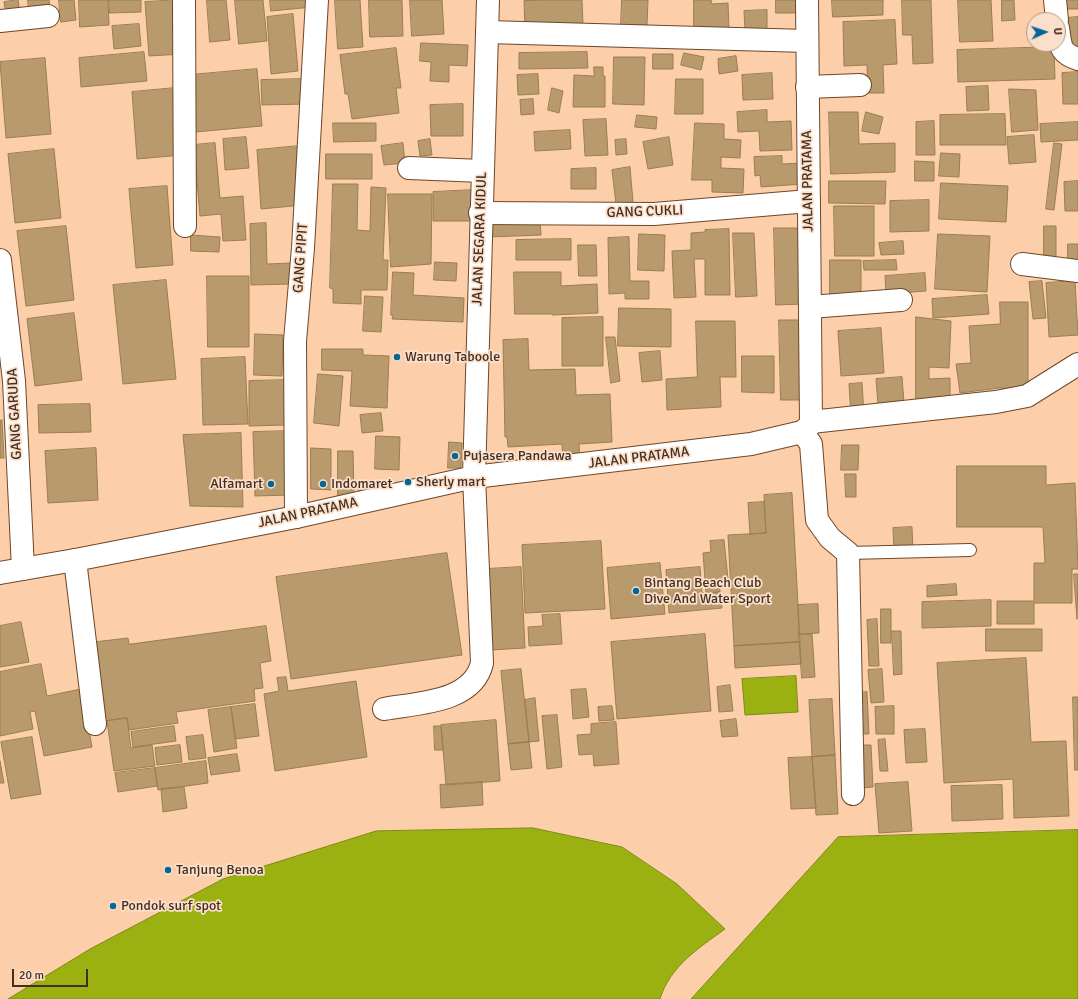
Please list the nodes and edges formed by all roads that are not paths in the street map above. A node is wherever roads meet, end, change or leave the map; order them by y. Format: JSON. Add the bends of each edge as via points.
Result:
{"nodes":[{"id":1,"x":184,"y":0,"type":"edge"},
{"id":2,"x":317,"y":0,"type":"edge"},
{"id":3,"x":488,"y":0,"type":"edge"},
{"id":4,"x":807,"y":0,"type":"edge"},
{"id":5,"x":1055,"y":0,"type":"edge"},
{"id":6,"x":1056,"y":12,"type":"edge"},
{"id":7,"x":48,"y":16,"type":"dead end"},
{"id":8,"x":0,"y":21,"type":"edge"},
{"id":9,"x":487,"y":32,"type":"junction"},
{"id":10,"x":807,"y":40,"type":"junction"},
{"id":11,"x":1064,"y":52,"type":"edge"},
{"id":12,"x":1078,"y":59,"type":"edge"},
{"id":13,"x":860,"y":85,"type":"dead end"},
{"id":14,"x":807,"y":87,"type":"junction"},
{"id":15,"x":409,"y":168,"type":"dead end"},
{"id":16,"x":482,"y":171,"type":"junction"},
{"id":17,"x":809,"y":201,"type":"junction"},
{"id":18,"x":480,"y":213,"type":"junction"},
{"id":19,"x":185,"y":226,"type":"dead end"},
{"id":20,"x":0,"y":260,"type":"edge"},
{"id":21,"x":1022,"y":264,"type":"dead end"},
{"id":22,"x":1078,"y":271,"type":"edge"},
{"id":23,"x":902,"y":300,"type":"dead end"},
{"id":24,"x":810,"y":306,"type":"junction"},
{"id":25,"x":1078,"y":364,"type":"edge"},
{"id":26,"x":806,"y":427,"type":"junction"},
{"id":27,"x":474,"y":477,"type":"junction"},
{"id":28,"x":296,"y":517,"type":"junction"},
{"id":29,"x":970,"y":550,"type":"dead end"},
{"id":30,"x":848,"y":552,"type":"junction"},
{"id":31,"x":75,"y":560,"type":"junction"},
{"id":32,"x":23,"y":569,"type":"junction"},
{"id":33,"x":0,"y":573,"type":"edge"},
{"id":34,"x":384,"y":709,"type":"dead end"},
{"id":35,"x":95,"y":724,"type":"dead end"},
{"id":36,"x":853,"y":794,"type":"dead end"}],
"edges":[{"from":1,"to":19,"type":"street"},
{"from":2,"to":28,"type":"street","name":"GANG PIPIT","via":[[295,341]]},
{"from":3,"to":9,"type":"street","name":"JALAN SEGARA KIDUL"},
{"from":4,"to":10,"type":"street","name":"JALAN PRATAMA"},
{"from":5,"to":6,"type":"street"},
{"from":7,"to":8,"type":"street"},
{"from":9,"to":10,"type":"street"},
{"from":9,"to":16,"type":"street","name":"JALAN SEGARA KIDUL"},
{"from":10,"to":14,"type":"street","name":"JALAN PRATAMA"},
{"from":11,"to":12,"type":"street"},
{"from":13,"to":14,"type":"street"},
{"from":14,"to":17,"type":"street","name":"JALAN PRATAMA"},
{"from":15,"to":16,"type":"street"},
{"from":16,"to":18,"type":"street","name":"JALAN SEGARA KIDUL"},
{"from":17,"to":18,"type":"street","name":"GANG CUKLI","via":[[654,214]]},
{"from":17,"to":24,"type":"street","name":"JALAN PRATAMA"},
{"from":18,"to":27,"type":"street","name":"JALAN SEGARA KIDUL"},
{"from":20,"to":32,"type":"street","name":"GANG GARUDA","via":[[14,382]]},
{"from":21,"to":22,"type":"street"},
{"from":23,"to":24,"type":"street"},
{"from":24,"to":26,"type":"street","name":"JALAN PRATAMA"},
{"from":25,"to":26,"type":"street","via":[[1027,396]]},
{"from":26,"to":27,"type":"street","name":"JALAN PRATAMA","via":[[751,444]]},
{"from":26,"to":30,"type":"street","via":[[811,444],[817,520],[830,538]]},
{"from":27,"to":28,"type":"street","name":"JALAN PRATAMA"},
{"from":27,"to":34,"type":"street","name":"JALAN SEGARA KIDUL","via":[[481,669],[472,684],[450,696]]},
{"from":28,"to":31,"type":"street","name":"JALAN PRATAMA"},
{"from":29,"to":30,"type":"lane"},
{"from":30,"to":36,"type":"street"},
{"from":31,"to":32,"type":"street","name":"JALAN PRATAMA"},
{"from":31,"to":35,"type":"street"},
{"from":32,"to":33,"type":"street","name":"JALAN PRATAMA"}]}
